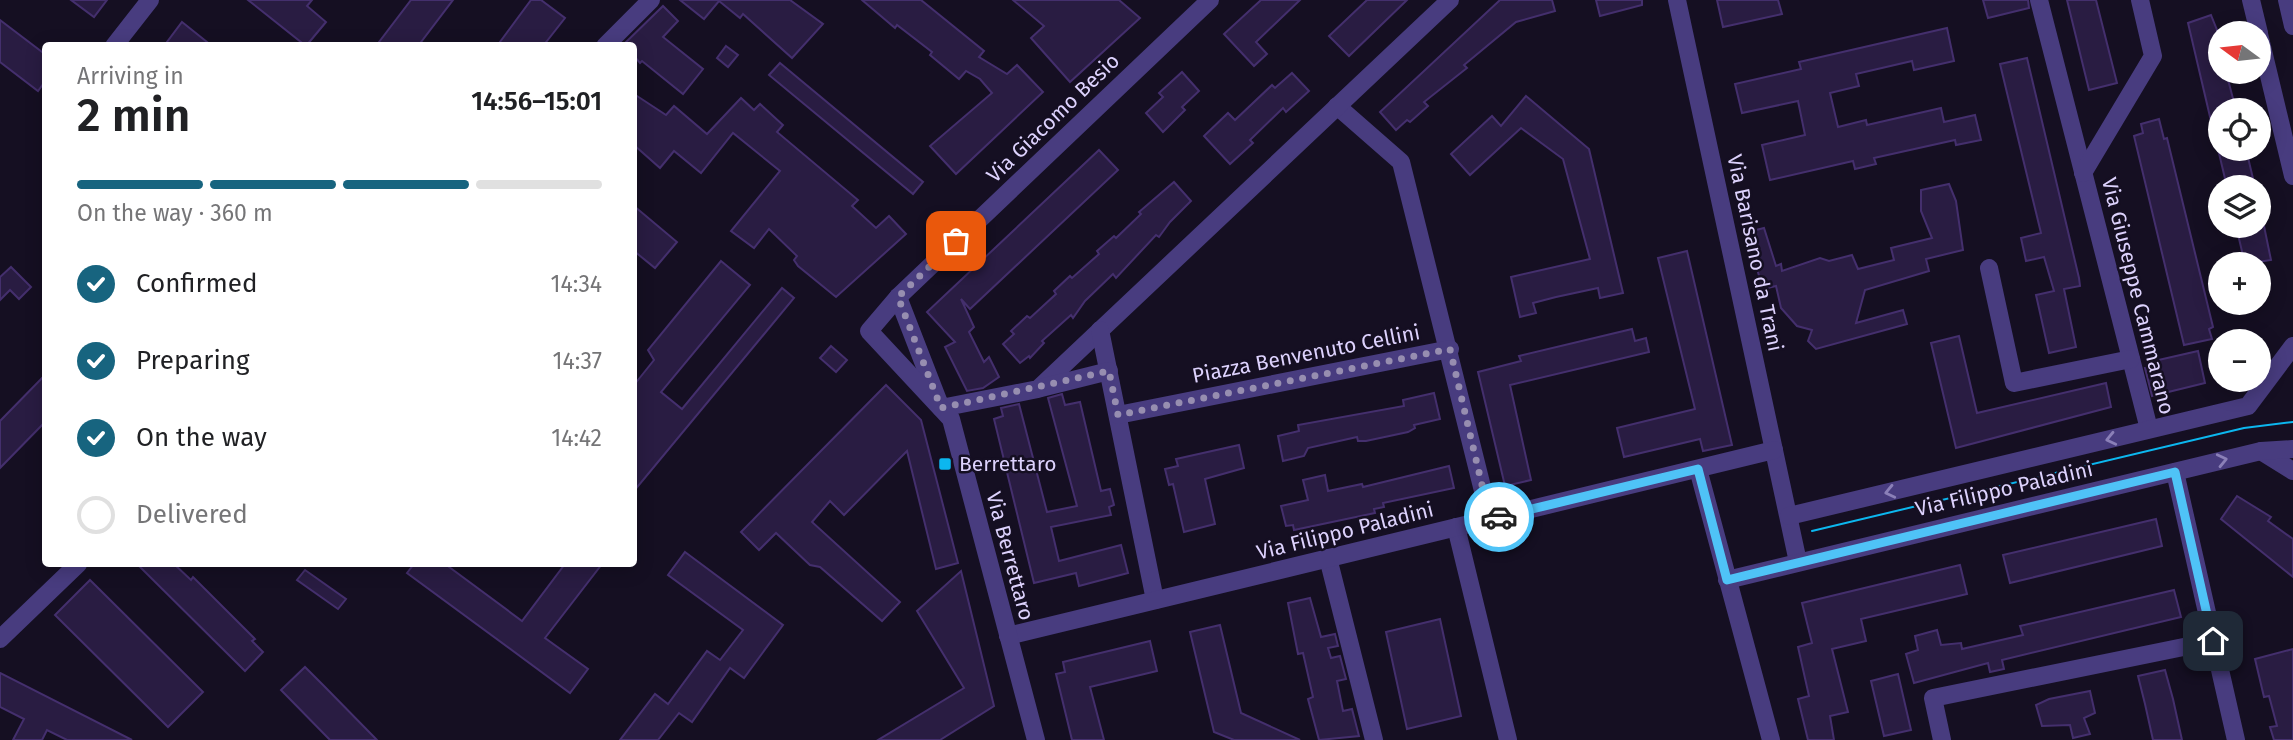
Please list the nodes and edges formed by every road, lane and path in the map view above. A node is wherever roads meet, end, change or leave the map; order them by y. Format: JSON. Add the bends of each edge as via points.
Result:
{"nodes":[{"id":1,"x":150,"y":0,"type":"edge"},
{"id":2,"x":651,"y":0,"type":"edge"},
{"id":3,"x":1210,"y":0,"type":"edge"},
{"id":4,"x":1450,"y":0,"type":"edge"},
{"id":5,"x":1677,"y":0,"type":"edge"},
{"id":6,"x":2039,"y":0,"type":"edge"},
{"id":7,"x":2140,"y":0,"type":"edge"},
{"id":8,"x":2251,"y":0,"type":"edge"},
{"id":9,"x":2287,"y":0,"type":"edge"},
{"id":10,"x":2256,"y":21,"type":"edge"},
{"id":11,"x":2293,"y":26,"type":"edge"},
{"id":12,"x":117,"y":42,"type":"edge"},
{"id":13,"x":609,"y":42,"type":"edge"},
{"id":14,"x":2272,"y":71,"type":"edge"},
{"id":15,"x":1338,"y":106,"type":"junction"},
{"id":16,"x":2286,"y":111,"type":"edge"},
{"id":17,"x":2083,"y":173,"type":"junction"},
{"id":18,"x":2293,"y":176,"type":"edge"},
{"id":19,"x":1989,"y":268,"type":"dead end"},
{"id":20,"x":898,"y":297,"type":"junction"},
{"id":21,"x":1100,"y":330,"type":"junction"},
{"id":22,"x":869,"y":331,"type":"joint"},
{"id":23,"x":2293,"y":346,"type":"edge"},
{"id":24,"x":1450,"y":349,"type":"junction"},
{"id":25,"x":2131,"y":359,"type":"junction"},
{"id":26,"x":1109,"y":371,"type":"junction"},
{"id":27,"x":1038,"y":389,"type":"junction"},
{"id":28,"x":941,"y":408,"type":"junction"},
{"id":29,"x":1118,"y":415,"type":"junction"},
{"id":30,"x":2149,"y":429,"type":"junction"},
{"id":31,"x":2293,"y":449,"type":"edge"},
{"id":32,"x":1774,"y":450,"type":"junction"},
{"id":33,"x":2261,"y":451,"type":"junction"},
{"id":34,"x":1698,"y":469,"type":"junction"},
{"id":35,"x":2293,"y":471,"type":"edge"},
{"id":36,"x":2175,"y":472,"type":"junction"},
{"id":37,"x":1788,"y":516,"type":"junction"},
{"id":38,"x":1490,"y":519,"type":"junction"},
{"id":39,"x":1456,"y":527,"type":"junction"},
{"id":40,"x":1328,"y":558,"type":"junction"},
{"id":41,"x":1798,"y":562,"type":"junction"},
{"id":42,"x":75,"y":567,"type":"edge"},
{"id":43,"x":1727,"y":580,"type":"junction"},
{"id":44,"x":1155,"y":600,"type":"junction"},
{"id":45,"x":1008,"y":636,"type":"junction"},
{"id":46,"x":0,"y":639,"type":"edge"},
{"id":47,"x":2213,"y":641,"type":"junction"},
{"id":48,"x":1036,"y":740,"type":"edge"},
{"id":49,"x":1374,"y":740,"type":"edge"},
{"id":50,"x":1508,"y":740,"type":"edge"},
{"id":51,"x":1771,"y":740,"type":"edge"},
{"id":52,"x":1942,"y":740,"type":"edge"},
{"id":53,"x":2236,"y":740,"type":"edge"}],
"edges":[{"from":1,"to":12,"type":"street"},
{"from":2,"to":13,"type":"street"},
{"from":3,"to":20,"type":"street","name":"Via Giacomo Besio"},
{"from":4,"to":15,"type":"street"},
{"from":5,"to":32,"type":"street","name":"Via Barisano da Trani"},
{"from":6,"to":17,"type":"street","name":"Via Giuseppe Cammarano"},
{"from":7,"to":17,"type":"street","name":"Via Giuseppe Cammarano","via":[[2152,56]]},
{"from":8,"to":10,"type":"street"},
{"from":9,"to":11,"type":"street"},
{"from":14,"to":16,"type":"street"},
{"from":15,"to":21,"type":"street"},
{"from":15,"to":24,"type":"street","name":"Piazza Benvenuto Cellini","via":[[1401,162]]},
{"from":16,"to":18,"type":"street"},
{"from":17,"to":25,"type":"street","name":"Via Giuseppe Cammarano"},
{"from":19,"to":25,"type":"street","via":[[2014,383]]},
{"from":20,"to":22,"type":"street","name":"Via Giacomo Besio"},
{"from":20,"to":28,"type":"street"},
{"from":21,"to":26,"type":"street"},
{"from":21,"to":27,"type":"street"},
{"from":22,"to":28,"type":"street","name":"Via Berrettaro"},
{"from":23,"to":30,"type":"street","name":"Via Filippo Paladini","via":[[2248,406]]},
{"from":24,"to":29,"type":"street","name":"Piazza Benvenuto Cellini"},
{"from":24,"to":38,"type":"street"},
{"from":25,"to":30,"type":"street","name":"Via Giuseppe Cammarano"},
{"from":26,"to":27,"type":"street"},
{"from":26,"to":29,"type":"street"},
{"from":27,"to":28,"type":"street"},
{"from":28,"to":45,"type":"street","name":"Via Berrettaro","via":[[951,419]]},
{"from":29,"to":44,"type":"street"},
{"from":30,"to":37,"type":"street","name":"Via Filippo Paladini","one_way":true},
{"from":31,"to":33,"type":"street","name":"Via Filippo Paladini"},
{"from":32,"to":34,"type":"street","name":"Via Filippo Paladini"},
{"from":32,"to":37,"type":"street","name":"Via Barisano da Trani"},
{"from":33,"to":35,"type":"street"},
{"from":36,"to":33,"type":"street","name":"Via Filippo Paladini","one_way":true},
{"from":34,"to":38,"type":"street","name":"Via Filippo Paladini"},
{"from":34,"to":43,"type":"street"},
{"from":36,"to":41,"type":"street","name":"Via Filippo Paladini"},
{"from":36,"to":47,"type":"street"},
{"from":37,"to":41,"type":"street","name":"Via Barisano da Trani"},
{"from":38,"to":39,"type":"street","name":"Via Filippo Paladini"},
{"from":39,"to":40,"type":"street","name":"Via Filippo Paladini"},
{"from":39,"to":50,"type":"street"},
{"from":40,"to":44,"type":"street","name":"Via Filippo Paladini"},
{"from":40,"to":49,"type":"street"},
{"from":41,"to":43,"type":"street","name":"Via Filippo Paladini"},
{"from":42,"to":46,"type":"street"},
{"from":43,"to":51,"type":"street"},
{"from":44,"to":45,"type":"street","name":"Via Filippo Paladini"},
{"from":45,"to":48,"type":"street","name":"Via Berrettaro"},
{"from":47,"to":52,"type":"street","via":[[1933,698]]},
{"from":47,"to":53,"type":"street"}]}
